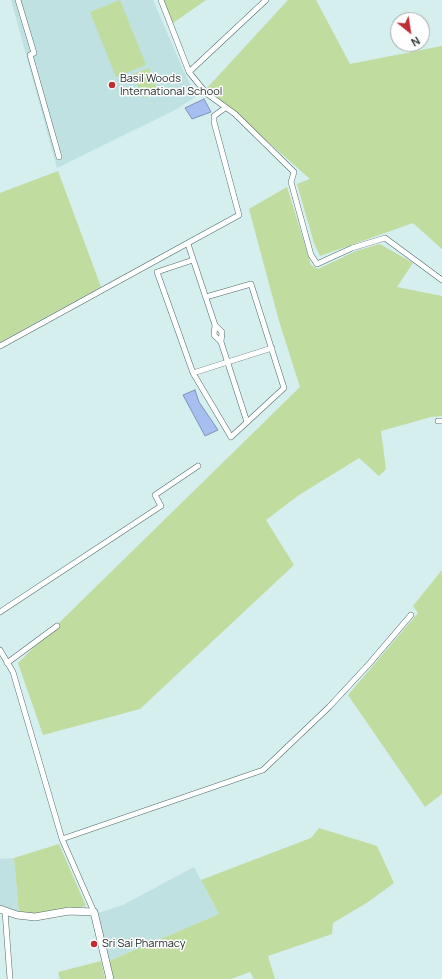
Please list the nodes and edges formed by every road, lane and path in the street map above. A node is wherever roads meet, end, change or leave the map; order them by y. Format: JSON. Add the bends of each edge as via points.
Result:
{"nodes":[{"id":1,"x":18,"y":0,"type":"edge"},
{"id":2,"x":161,"y":0,"type":"edge"},
{"id":3,"x":266,"y":0,"type":"edge"},
{"id":4,"x":189,"y":72,"type":"junction"},
{"id":5,"x":225,"y":108,"type":"junction"},
{"id":6,"x":59,"y":157,"type":"dead end"},
{"id":7,"x":188,"y":244,"type":"junction"},
{"id":8,"x":193,"y":260,"type":"junction"},
{"id":9,"x":442,"y":280,"type":"edge"},
{"id":10,"x":206,"y":297,"type":"junction"},
{"id":11,"x":0,"y":346,"type":"edge"},
{"id":12,"x":272,"y":348,"type":"junction"},
{"id":13,"x":228,"y":362,"type":"junction"},
{"id":14,"x":193,"y":373,"type":"junction"},
{"id":15,"x":248,"y":422,"type":"junction"},
{"id":16,"x":198,"y":466,"type":"dead end"},
{"id":17,"x":0,"y":612,"type":"edge"},
{"id":18,"x":411,"y":615,"type":"dead end"},
{"id":19,"x":57,"y":626,"type":"dead end"},
{"id":20,"x":0,"y":650,"type":"edge"},
{"id":21,"x":7,"y":662,"type":"junction"},
{"id":22,"x":62,"y":839,"type":"junction"},
{"id":23,"x":3,"y":910,"type":"edge"},
{"id":24,"x":94,"y":912,"type":"junction"},
{"id":25,"x":10,"y":979,"type":"edge"},
{"id":26,"x":110,"y":979,"type":"edge"}],
"edges":[{"from":1,"to":6,"type":"street","via":[[34,53],[30,55]]},
{"from":2,"to":4,"type":"street"},
{"from":3,"to":4,"type":"street"},
{"from":4,"to":5,"type":"street","via":[[206,93]]},
{"from":5,"to":7,"type":"street","via":[[214,116],[214,122],[239,215]]},
{"from":5,"to":9,"type":"street","via":[[235,114],[294,172],[291,182],[311,255],[317,264],[352,248],[385,238]]},
{"from":7,"to":8,"type":"street"},
{"from":7,"to":11,"type":"street"},
{"from":8,"to":10,"type":"street"},
{"from":8,"to":14,"type":"street","via":[[157,272]]},
{"from":10,"to":12,"type":"street","via":[[252,284]]},
{"from":10,"to":13,"type":"street","via":[[215,325],[214,335],[221,342]]},
{"from":12,"to":13,"type":"street"},
{"from":12,"to":15,"type":"street","via":[[284,388]]},
{"from":13,"to":14,"type":"street"},
{"from":13,"to":15,"type":"street"},
{"from":14,"to":15,"type":"street","via":[[232,437]]},
{"from":16,"to":17,"type":"street","via":[[155,495],[161,506]]},
{"from":18,"to":22,"type":"street","via":[[329,707],[264,770]]},
{"from":19,"to":21,"type":"street"},
{"from":20,"to":21,"type":"street"},
{"from":21,"to":22,"type":"street","via":[[13,672]]},
{"from":22,"to":24,"type":"street"},
{"from":23,"to":24,"type":"street","via":[[35,917],[69,911]]},
{"from":23,"to":25,"type":"street"},
{"from":24,"to":26,"type":"street"}]}
